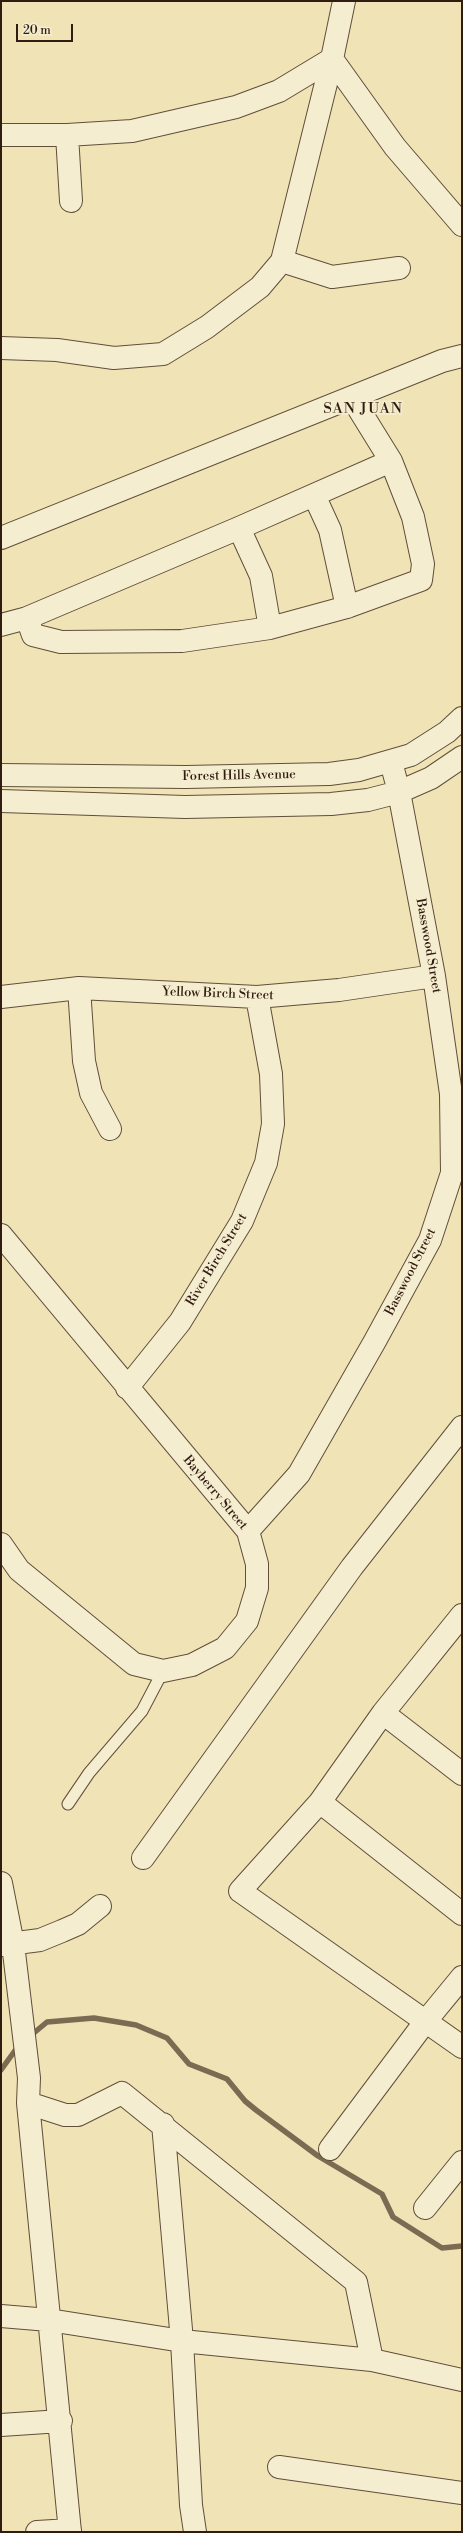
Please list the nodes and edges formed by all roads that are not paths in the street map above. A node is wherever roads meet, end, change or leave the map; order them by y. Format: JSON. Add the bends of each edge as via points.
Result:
{"nodes":[{"id":1,"x":344,"y":1,"type":"edge"},
{"id":2,"x":332,"y":59,"type":"junction"},
{"id":3,"x":1,"y":135,"type":"edge"},
{"id":4,"x":66,"y":135,"type":"junction"},
{"id":5,"x":71,"y":202,"type":"dead end"},
{"id":6,"x":462,"y":225,"type":"edge"},
{"id":7,"x":282,"y":261,"type":"junction"},
{"id":8,"x":398,"y":268,"type":"dead end"},
{"id":9,"x":1,"y":348,"type":"edge"},
{"id":10,"x":462,"y":356,"type":"edge"},
{"id":11,"x":352,"y":398,"type":"junction"},
{"id":12,"x":391,"y":461,"type":"junction"},
{"id":13,"x":314,"y":495,"type":"junction"},
{"id":14,"x":239,"y":528,"type":"junction"},
{"id":15,"x":1,"y":538,"type":"edge"},
{"id":16,"x":347,"y":606,"type":"junction"},
{"id":17,"x":27,"y":618,"type":"junction"},
{"id":18,"x":1,"y":625,"type":"edge"},
{"id":19,"x":270,"y":628,"type":"junction"},
{"id":20,"x":462,"y":718,"type":"edge"},
{"id":21,"x":462,"y":757,"type":"edge"},
{"id":22,"x":391,"y":762,"type":"junction"},
{"id":23,"x":1,"y":775,"type":"edge"},
{"id":24,"x":399,"y":792,"type":"junction"},
{"id":25,"x":1,"y":801,"type":"edge"},
{"id":26,"x":434,"y":976,"type":"junction"},
{"id":27,"x":79,"y":988,"type":"junction"},
{"id":28,"x":1,"y":997,"type":"edge"},
{"id":29,"x":257,"y":997,"type":"junction"},
{"id":30,"x":110,"y":1129,"type":"dead end"},
{"id":31,"x":1,"y":1235,"type":"edge"},
{"id":32,"x":127,"y":1388,"type":"junction"},
{"id":33,"x":462,"y":1427,"type":"edge"},
{"id":34,"x":248,"y":1531,"type":"junction"},
{"id":35,"x":1,"y":1544,"type":"edge"},
{"id":36,"x":462,"y":1615,"type":"edge"},
{"id":37,"x":163,"y":1671,"type":"junction"},
{"id":38,"x":383,"y":1713,"type":"junction"},
{"id":39,"x":462,"y":1774,"type":"edge"},
{"id":40,"x":320,"y":1802,"type":"junction"},
{"id":41,"x":68,"y":1804,"type":"dead end"},
{"id":42,"x":143,"y":1858,"type":"dead end"},
{"id":43,"x":1,"y":1883,"type":"edge"},
{"id":44,"x":100,"y":1906,"type":"dead end"},
{"id":45,"x":462,"y":1914,"type":"edge"},
{"id":46,"x":7,"y":1945,"type":"edge"},
{"id":47,"x":462,"y":1977,"type":"edge"},
{"id":48,"x":425,"y":2022,"type":"junction"},
{"id":49,"x":462,"y":2047,"type":"edge"},
{"id":50,"x":28,"y":2103,"type":"junction"},
{"id":51,"x":163,"y":2124,"type":"junction"},
{"id":52,"x":330,"y":2148,"type":"dead end"},
{"id":53,"x":462,"y":2162,"type":"edge"},
{"id":54,"x":426,"y":2208,"type":"dead end"},
{"id":55,"x":1,"y":2316,"type":"edge"},
{"id":56,"x":49,"y":2320,"type":"junction"},
{"id":57,"x":182,"y":2341,"type":"junction"},
{"id":58,"x":372,"y":2360,"type":"junction"},
{"id":59,"x":462,"y":2380,"type":"edge"},
{"id":60,"x":61,"y":2421,"type":"junction"},
{"id":61,"x":1,"y":2425,"type":"edge"},
{"id":62,"x":279,"y":2467,"type":"dead end"},
{"id":63,"x":462,"y":2493,"type":"edge"},
{"id":64,"x":70,"y":2531,"type":"edge"},
{"id":65,"x":37,"y":2532,"type":"edge"},
{"id":66,"x":195,"y":2532,"type":"edge"}],
"edges":[{"from":1,"to":2,"type":"street"},
{"from":2,"to":4,"type":"street","via":[[279,91],[236,107],[132,131]]},
{"from":2,"to":6,"type":"street","via":[[395,146]]},
{"from":2,"to":7,"type":"street"},
{"from":3,"to":4,"type":"street"},
{"from":4,"to":5,"type":"street"},
{"from":7,"to":8,"type":"street","via":[[332,277]]},
{"from":7,"to":9,"type":"street","via":[[260,287],[207,327],[163,354],[114,358],[57,350]]},
{"from":10,"to":11,"type":"street","via":[[442,361]]},
{"from":11,"to":12,"type":"street"},
{"from":11,"to":15,"type":"street"},
{"from":12,"to":13,"type":"street"},
{"from":12,"to":16,"type":"street","via":[[413,516],[423,574],[421,580]]},
{"from":13,"to":14,"type":"street"},
{"from":13,"to":16,"type":"street","via":[[330,530]]},
{"from":14,"to":17,"type":"street"},
{"from":14,"to":19,"type":"street","via":[[261,576]]},
{"from":16,"to":19,"type":"street"},
{"from":17,"to":18,"type":"street"},
{"from":17,"to":19,"type":"street","via":[[32,635],[61,642],[182,641]]},
{"from":20,"to":22,"type":"street","name":"Forest Hills Avenue","via":[[427,746]]},
{"from":21,"to":24,"type":"street","via":[[430,778]]},
{"from":22,"to":23,"type":"street","name":"Forest Hills Avenue","via":[[329,774],[186,777]]},
{"from":22,"to":24,"type":"street","name":"Basswood Street"},
{"from":24,"to":25,"type":"street","via":[[360,801],[286,806],[185,807]]},
{"from":24,"to":26,"type":"street","name":"Basswood Street"},
{"from":26,"to":29,"type":"street","name":"Yellow Birch Street","via":[[339,990]]},
{"from":26,"to":34,"type":"street","name":"Basswood Street","via":[[451,1094],[452,1173],[430,1240],[299,1474]]},
{"from":27,"to":28,"type":"street","name":"Yellow Birch Street"},
{"from":27,"to":29,"type":"street","name":"Yellow Birch Street"},
{"from":27,"to":30,"type":"street","via":[[84,1061],[92,1093]]},
{"from":29,"to":32,"type":"street","name":"River Birch Street","via":[[271,1074],[273,1124],[266,1163],[242,1221],[205,1282],[180,1322]]},
{"from":31,"to":32,"type":"street","name":"Bayberry Street"},
{"from":32,"to":34,"type":"street","name":"Bayberry Street"},
{"from":33,"to":42,"type":"street","via":[[352,1567]]},
{"from":34,"to":37,"type":"street","name":"Bayberry Street","via":[[257,1564],[257,1588],[248,1621],[225,1648],[192,1665]]},
{"from":35,"to":37,"type":"street","name":"Bayberry Street","via":[[19,1570],[134,1664]]},
{"from":36,"to":38,"type":"street"},
{"from":37,"to":41,"type":"lane","via":[[142,1711],[89,1773]]},
{"from":38,"to":39,"type":"street"},
{"from":38,"to":40,"type":"street"},
{"from":40,"to":45,"type":"street"},
{"from":40,"to":48,"type":"street","via":[[240,1891]]},
{"from":43,"to":46,"type":"street"},
{"from":44,"to":46,"type":"street","via":[[78,1924],[62,1931],[40,1940]]},
{"from":46,"to":50,"type":"street","via":[[29,2078]]},
{"from":47,"to":48,"type":"street"},
{"from":48,"to":49,"type":"street"},
{"from":48,"to":52,"type":"street"},
{"from":50,"to":51,"type":"street","via":[[65,2115],[78,2115],[122,2093]]},
{"from":50,"to":56,"type":"street"},
{"from":51,"to":57,"type":"street"},
{"from":51,"to":58,"type":"street","via":[[356,2282]]},
{"from":53,"to":54,"type":"street"},
{"from":55,"to":56,"type":"street"},
{"from":56,"to":57,"type":"street"},
{"from":56,"to":60,"type":"street"},
{"from":57,"to":58,"type":"street"},
{"from":57,"to":66,"type":"street","via":[[191,2504]]},
{"from":58,"to":59,"type":"street"},
{"from":60,"to":61,"type":"street"},
{"from":60,"to":64,"type":"street"},
{"from":62,"to":63,"type":"street"},
{"from":64,"to":65,"type":"street"}]}
